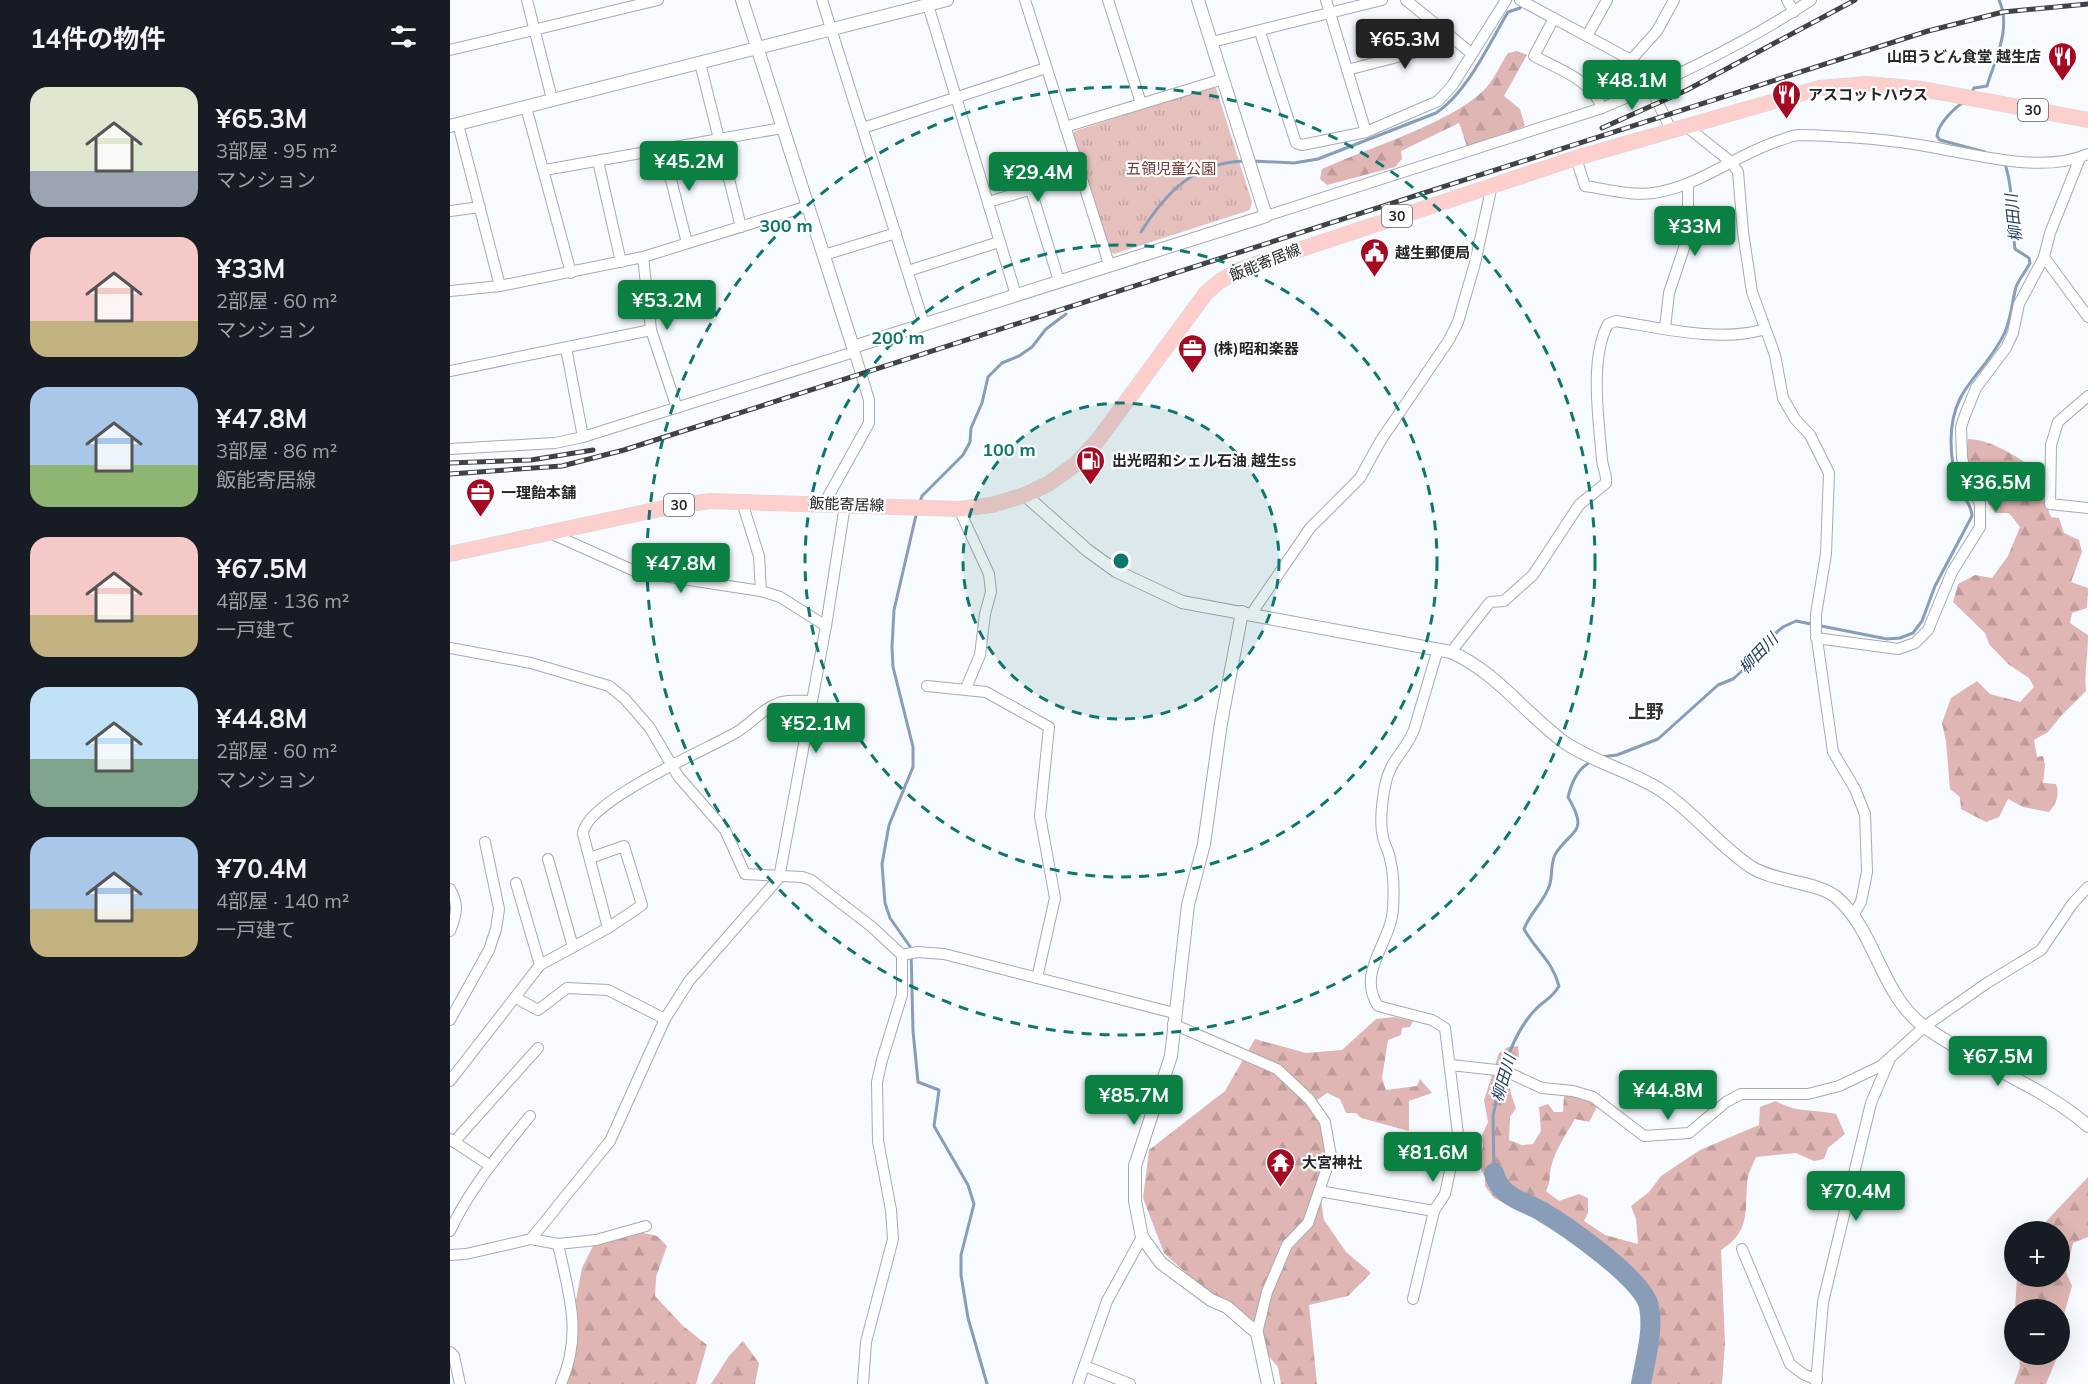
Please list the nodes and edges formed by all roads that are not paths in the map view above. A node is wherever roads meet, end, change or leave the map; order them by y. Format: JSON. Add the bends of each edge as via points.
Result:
{"nodes":[{"id":1,"x":526,"y":0,"type":"edge"},
{"id":2,"x":658,"y":0,"type":"edge"},
{"id":3,"x":742,"y":0,"type":"edge"},
{"id":4,"x":822,"y":0,"type":"edge"},
{"id":5,"x":947,"y":0,"type":"edge"},
{"id":6,"x":1025,"y":0,"type":"edge"},
{"id":7,"x":1108,"y":0,"type":"edge"},
{"id":8,"x":1198,"y":0,"type":"edge"},
{"id":9,"x":1326,"y":0,"type":"edge"},
{"id":10,"x":1382,"y":0,"type":"edge"},
{"id":11,"x":1406,"y":0,"type":"edge"},
{"id":12,"x":1506,"y":0,"type":"edge"},
{"id":13,"x":1520,"y":0,"type":"edge"},
{"id":14,"x":1607,"y":0,"type":"edge"},
{"id":15,"x":1674,"y":0,"type":"edge"},
{"id":16,"x":1787,"y":0,"type":"edge"},
{"id":17,"x":1811,"y":0,"type":"edge"},
{"id":18,"x":928,"y":5,"type":"junction"},
{"id":19,"x":1330,"y":12,"type":"junction"},
{"id":20,"x":1794,"y":12,"type":"junction"},
{"id":21,"x":1554,"y":18,"type":"junction"},
{"id":22,"x":1436,"y":25,"type":"junction"},
{"id":23,"x":534,"y":30,"type":"junction"},
{"id":24,"x":832,"y":30,"type":"junction"},
{"id":25,"x":1260,"y":32,"type":"junction"},
{"id":26,"x":1587,"y":36,"type":"junction"},
{"id":27,"x":1212,"y":42,"type":"junction"},
{"id":28,"x":757,"y":49,"type":"junction"},
{"id":29,"x":450,"y":50,"type":"edge"},
{"id":30,"x":1471,"y":54,"type":"junction"},
{"id":31,"x":1631,"y":60,"type":"junction"},
{"id":32,"x":700,"y":63,"type":"junction"},
{"id":33,"x":1046,"y":68,"type":"junction"},
{"id":34,"x":1347,"y":70,"type":"junction"},
{"id":35,"x":1223,"y":79,"type":"junction"},
{"id":36,"x":1651,"y":87,"type":"junction"},
{"id":37,"x":955,"y":98,"type":"junction"},
{"id":38,"x":552,"y":99,"type":"junction"},
{"id":39,"x":1141,"y":103,"type":"junction"},
{"id":40,"x":526,"y":107,"type":"junction"},
{"id":41,"x":1602,"y":108,"type":"junction"},
{"id":42,"x":2088,"y":120,"type":"edge"},
{"id":43,"x":454,"y":125,"type":"edge"},
{"id":44,"x":1686,"y":126,"type":"junction"},
{"id":45,"x":1065,"y":127,"type":"junction"},
{"id":46,"x":782,"y":128,"type":"junction"},
{"id":47,"x":863,"y":128,"type":"junction"},
{"id":48,"x":1671,"y":130,"type":"junction"},
{"id":49,"x":1366,"y":132,"type":"junction"},
{"id":50,"x":719,"y":138,"type":"junction"},
{"id":51,"x":663,"y":148,"type":"junction"},
{"id":52,"x":2084,"y":156,"type":"edge"},
{"id":53,"x":1576,"y":158,"type":"junction"},
{"id":54,"x":598,"y":161,"type":"junction"},
{"id":55,"x":1731,"y":162,"type":"junction"},
{"id":56,"x":545,"y":170,"type":"junction"},
{"id":57,"x":1080,"y":175,"type":"junction"},
{"id":58,"x":1688,"y":184,"type":"junction"},
{"id":59,"x":1492,"y":186,"type":"junction"},
{"id":60,"x":1031,"y":190,"type":"junction"},
{"id":61,"x":988,"y":202,"type":"junction"},
{"id":62,"x":808,"y":206,"type":"junction"},
{"id":63,"x":480,"y":207,"type":"junction"},
{"id":64,"x":450,"y":211,"type":"edge"},
{"id":65,"x":1266,"y":216,"type":"junction"},
{"id":66,"x":741,"y":227,"type":"junction"},
{"id":67,"x":896,"y":233,"type":"junction"},
{"id":68,"x":999,"y":242,"type":"junction"},
{"id":69,"x":687,"y":243,"type":"junction"},
{"id":70,"x":824,"y":255,"type":"junction"},
{"id":71,"x":643,"y":257,"type":"junction"},
{"id":72,"x":2044,"y":257,"type":"junction"},
{"id":73,"x":621,"y":262,"type":"junction"},
{"id":74,"x":1109,"y":264,"type":"junction"},
{"id":75,"x":908,"y":271,"type":"junction"},
{"id":76,"x":571,"y":273,"type":"junction"},
{"id":77,"x":1059,"y":281,"type":"junction"},
{"id":78,"x":500,"y":286,"type":"junction"},
{"id":79,"x":450,"y":291,"type":"edge"},
{"id":80,"x":1016,"y":295,"type":"junction"},
{"id":81,"x":2088,"y":317,"type":"edge"},
{"id":82,"x":924,"y":324,"type":"junction"},
{"id":83,"x":1665,"y":328,"type":"junction"},
{"id":84,"x":1765,"y":329,"type":"junction"},
{"id":85,"x":651,"y":330,"type":"junction"},
{"id":86,"x":566,"y":348,"type":"junction"},
{"id":87,"x":854,"y":349,"type":"junction"},
{"id":88,"x":450,"y":371,"type":"edge"},
{"id":89,"x":2088,"y":396,"type":"edge"},
{"id":90,"x":677,"y":408,"type":"junction"},
{"id":91,"x":583,"y":437,"type":"junction"},
{"id":92,"x":450,"y":449,"type":"edge"},
{"id":93,"x":1025,"y":495,"type":"junction"},
{"id":94,"x":742,"y":502,"type":"junction"},
{"id":95,"x":824,"y":504,"type":"junction"},
{"id":96,"x":845,"y":505,"type":"junction"},
{"id":97,"x":2088,"y":508,"type":"edge"},
{"id":98,"x":958,"y":509,"type":"junction"},
{"id":99,"x":549,"y":533,"type":"junction"},
{"id":100,"x":450,"y":554,"type":"edge"},
{"id":101,"x":760,"y":591,"type":"junction"},
{"id":102,"x":1247,"y":613,"type":"junction"},
{"id":103,"x":826,"y":626,"type":"junction"},
{"id":104,"x":1816,"y":638,"type":"junction"},
{"id":105,"x":450,"y":648,"type":"edge"},
{"id":106,"x":1438,"y":649,"type":"junction"},
{"id":107,"x":1451,"y":652,"type":"junction"},
{"id":108,"x":927,"y":686,"type":"dead end"},
{"id":109,"x":966,"y":688,"type":"junction"},
{"id":110,"x":810,"y":701,"type":"junction"},
{"id":111,"x":672,"y":766,"type":"junction"},
{"id":112,"x":485,"y":842,"type":"dead end"},
{"id":113,"x":590,"y":858,"type":"junction"},
{"id":114,"x":548,"y":859,"type":"dead end"},
{"id":115,"x":779,"y":878,"type":"junction"},
{"id":116,"x":516,"y":883,"type":"dead end"},
{"id":117,"x":2088,"y":887,"type":"edge"},
{"id":118,"x":450,"y":889,"type":"edge"},
{"id":119,"x":453,"y":914,"type":"edge"},
{"id":120,"x":1854,"y":914,"type":"junction"},
{"id":121,"x":608,"y":928,"type":"junction"},
{"id":122,"x":450,"y":931,"type":"edge"},
{"id":123,"x":573,"y":947,"type":"junction"},
{"id":124,"x":909,"y":953,"type":"junction"},
{"id":125,"x":540,"y":965,"type":"junction"},
{"id":126,"x":1037,"y":978,"type":"junction"},
{"id":127,"x":516,"y":998,"type":"junction"},
{"id":128,"x":665,"y":1018,"type":"junction"},
{"id":129,"x":1173,"y":1018,"type":"junction"},
{"id":130,"x":450,"y":1020,"type":"edge"},
{"id":131,"x":1924,"y":1027,"type":"junction"},
{"id":132,"x":538,"y":1048,"type":"dead end"},
{"id":133,"x":1890,"y":1059,"type":"junction"},
{"id":134,"x":1451,"y":1065,"type":"junction"},
{"id":135,"x":450,"y":1081,"type":"edge"},
{"id":136,"x":530,"y":1116,"type":"dead end"},
{"id":137,"x":2088,"y":1126,"type":"edge"},
{"id":138,"x":452,"y":1140,"type":"edge"},
{"id":139,"x":489,"y":1165,"type":"junction"},
{"id":140,"x":1319,"y":1191,"type":"junction"},
{"id":141,"x":1434,"y":1211,"type":"junction"},
{"id":142,"x":646,"y":1226,"type":"dead end"},
{"id":143,"x":450,"y":1231,"type":"edge"},
{"id":144,"x":1143,"y":1237,"type":"junction"},
{"id":145,"x":531,"y":1239,"type":"junction"},
{"id":146,"x":558,"y":1244,"type":"junction"},
{"id":147,"x":1742,"y":1250,"type":"dead end"},
{"id":148,"x":450,"y":1255,"type":"edge"},
{"id":149,"x":1413,"y":1299,"type":"dead end"},
{"id":150,"x":1257,"y":1333,"type":"junction"},
{"id":151,"x":450,"y":1352,"type":"edge"},
{"id":152,"x":1085,"y":1366,"type":"junction"},
{"id":153,"x":1816,"y":1382,"type":"edge"},
{"id":154,"x":460,"y":1384,"type":"edge"},
{"id":155,"x":561,"y":1384,"type":"edge"},
{"id":156,"x":863,"y":1384,"type":"edge"},
{"id":157,"x":1078,"y":1384,"type":"edge"},
{"id":158,"x":1130,"y":1384,"type":"edge"},
{"id":159,"x":1268,"y":1384,"type":"edge"}],
"edges":[{"from":1,"to":23,"type":"street"},
{"from":2,"to":23,"type":"street"},
{"from":3,"to":28,"type":"street"},
{"from":4,"to":24,"type":"street"},
{"from":5,"to":18,"type":"street"},
{"from":6,"to":33,"type":"street"},
{"from":7,"to":39,"type":"street"},
{"from":8,"to":27,"type":"street"},
{"from":9,"to":19,"type":"street"},
{"from":10,"to":19,"type":"street"},
{"from":11,"to":22,"type":"street"},
{"from":12,"to":30,"type":"street"},
{"from":13,"to":21,"type":"street"},
{"from":14,"to":26,"type":"street"},
{"from":15,"to":31,"type":"street","via":[[1657,31]]},
{"from":16,"to":20,"type":"street"},
{"from":17,"to":20,"type":"street"},
{"from":18,"to":24,"type":"street"},
{"from":18,"to":37,"type":"street"},
{"from":19,"to":25,"type":"street"},
{"from":19,"to":34,"type":"street"},
{"from":20,"to":36,"type":"street"},
{"from":21,"to":26,"type":"street"},
{"from":21,"to":41,"type":"street","via":[[1534,56],[1589,86]]},
{"from":22,"to":30,"type":"street"},
{"from":22,"to":34,"type":"street","via":[[1413,53]]},
{"from":23,"to":29,"type":"street"},
{"from":23,"to":38,"type":"street"},
{"from":24,"to":28,"type":"street"},
{"from":24,"to":47,"type":"street"},
{"from":25,"to":27,"type":"street"},
{"from":25,"to":49,"type":"street","via":[[1296,143]]},
{"from":26,"to":31,"type":"street"},
{"from":27,"to":35,"type":"street"},
{"from":28,"to":32,"type":"street"},
{"from":28,"to":46,"type":"street"},
{"from":30,"to":49,"type":"street","via":[[1438,101]]},
{"from":31,"to":36,"type":"street"},
{"from":32,"to":38,"type":"street"},
{"from":32,"to":50,"type":"street"},
{"from":33,"to":37,"type":"street"},
{"from":33,"to":45,"type":"street"},
{"from":34,"to":49,"type":"street"},
{"from":35,"to":39,"type":"street"},
{"from":35,"to":65,"type":"street"},
{"from":36,"to":41,"type":"street"},
{"from":36,"to":48,"type":"street"},
{"from":37,"to":47,"type":"street"},
{"from":37,"to":61,"type":"street"},
{"from":38,"to":40,"type":"street"},
{"from":39,"to":45,"type":"street"},
{"from":40,"to":43,"type":"street"},
{"from":40,"to":56,"type":"street"},
{"from":41,"to":65,"type":"street"},
{"from":42,"to":44,"type":"main road","name":"飯能寄居線","number":"30","via":[[1922,89],[1866,84],[1820,88]]},
{"from":43,"to":63,"type":"street"},
{"from":44,"to":48,"type":"main road","name":"飯能寄居線","number":"30"},
{"from":44,"to":55,"type":"street"},
{"from":45,"to":57,"type":"street"},
{"from":46,"to":50,"type":"street"},
{"from":46,"to":62,"type":"street"},
{"from":47,"to":67,"type":"street"},
{"from":48,"to":53,"type":"main road","name":"飯能寄居線","number":"30"},
{"from":50,"to":51,"type":"street"},
{"from":50,"to":66,"type":"street"},
{"from":51,"to":54,"type":"street"},
{"from":51,"to":69,"type":"street"},
{"from":52,"to":55,"type":"street","via":[[2044,162],[1996,161],[1890,141],[1796,135]]},
{"from":52,"to":72,"type":"street","via":[[2050,233]]},
{"from":53,"to":58,"type":"street","via":[[1585,186],[1652,194]]},
{"from":53,"to":59,"type":"main road","name":"飯能寄居線","number":"30"},
{"from":54,"to":56,"type":"street"},
{"from":54,"to":73,"type":"street"},
{"from":55,"to":58,"type":"street"},
{"from":55,"to":84,"type":"street","via":[[1738,172],[1752,292]]},
{"from":56,"to":76,"type":"street"},
{"from":57,"to":60,"type":"street"},
{"from":57,"to":74,"type":"street"},
{"from":58,"to":83,"type":"street","via":[[1688,236],[1669,293]]},
{"from":59,"to":93,"type":"main road","name":"飯能寄居線","number":"30","via":[[1264,260],[1220,281],[1193,309],[1084,456],[1048,484]]},
{"from":59,"to":102,"type":"street","via":[[1475,263],[1449,340],[1360,478],[1310,528]]},
{"from":60,"to":61,"type":"street"},
{"from":60,"to":77,"type":"street"},
{"from":61,"to":68,"type":"street"},
{"from":62,"to":66,"type":"street"},
{"from":62,"to":70,"type":"street"},
{"from":63,"to":64,"type":"street"},
{"from":63,"to":78,"type":"street"},
{"from":65,"to":74,"type":"street"},
{"from":66,"to":69,"type":"street"},
{"from":67,"to":70,"type":"street"},
{"from":67,"to":75,"type":"street"},
{"from":68,"to":75,"type":"street"},
{"from":68,"to":80,"type":"street"},
{"from":69,"to":71,"type":"street"},
{"from":70,"to":87,"type":"street"},
{"from":71,"to":73,"type":"street"},
{"from":71,"to":85,"type":"street"},
{"from":72,"to":81,"type":"street"},
{"from":72,"to":104,"type":"street","via":[[2019,304],[2006,348],[1976,388],[1961,427],[1962,458],[1980,504],[1980,527],[1952,572],[1928,630],[1914,643],[1898,650]]},
{"from":73,"to":76,"type":"street"},
{"from":74,"to":77,"type":"street"},
{"from":75,"to":82,"type":"street"},
{"from":76,"to":78,"type":"street"},
{"from":77,"to":80,"type":"street"},
{"from":78,"to":79,"type":"street"},
{"from":80,"to":82,"type":"street"},
{"from":82,"to":87,"type":"street"},
{"from":83,"to":84,"type":"street","via":[[1750,334]]},
{"from":83,"to":107,"type":"street","via":[[1616,321],[1608,324],[1597,356],[1606,483],[1579,505],[1533,574],[1504,601],[1490,602]]},
{"from":84,"to":104,"type":"street","via":[[1786,404],[1810,435],[1829,473],[1826,554],[1815,614]]},
{"from":85,"to":86,"type":"street"},
{"from":85,"to":90,"type":"street"},
{"from":86,"to":88,"type":"street"},
{"from":86,"to":91,"type":"street"},
{"from":87,"to":90,"type":"street"},
{"from":87,"to":95,"type":"street","via":[[869,400],[869,423]]},
{"from":89,"to":97,"type":"street","via":[[2058,422],[2051,445],[2050,504]]},
{"from":90,"to":91,"type":"street"},
{"from":91,"to":92,"type":"street","via":[[555,443]]},
{"from":93,"to":98,"type":"main road","name":"飯能寄居線","number":"30","via":[[992,505]]},
{"from":93,"to":102,"type":"street","via":[[1116,571],[1182,602]]},
{"from":94,"to":95,"type":"main road","name":"飯能寄居線","number":"30"},
{"from":94,"to":99,"type":"main road","name":"飯能寄居線","number":"30","via":[[710,501],[669,507]]},
{"from":94,"to":101,"type":"street","via":[[759,556]]},
{"from":95,"to":96,"type":"main road","name":"飯能寄居線","number":"30"},
{"from":96,"to":98,"type":"main road","name":"飯能寄居線","number":"30"},
{"from":96,"to":103,"type":"street"},
{"from":98,"to":109,"type":"street","via":[[989,574],[991,592],[980,655]]},
{"from":99,"to":100,"type":"main road","name":"飯能寄居線","number":"30"},
{"from":99,"to":101,"type":"street","via":[[637,572]]},
{"from":101,"to":103,"type":"street","via":[[780,597]]},
{"from":102,"to":106,"type":"street"},
{"from":102,"to":129,"type":"street","via":[[1221,723],[1204,844],[1188,905]]},
{"from":103,"to":110,"type":"street"},
{"from":104,"to":120,"type":"street","via":[[1833,752],[1865,814],[1867,872],[1862,902]]},
{"from":105,"to":111,"type":"street","via":[[531,663],[609,686],[626,699],[650,729]]},
{"from":106,"to":107,"type":"street"},
{"from":106,"to":134,"type":"street","via":[[1414,730],[1389,768],[1381,820],[1391,860],[1393,910],[1370,978],[1372,996],[1378,1006],[1440,1022],[1445,1028]]},
{"from":107,"to":120,"type":"street","via":[[1471,661],[1566,743],[1660,790],[1693,814],[1730,853],[1763,874],[1834,895]]},
{"from":108,"to":109,"type":"street"},
{"from":109,"to":126,"type":"street","via":[[1008,702],[1049,727],[1040,816],[1055,898]]},
{"from":110,"to":111,"type":"street","via":[[786,700],[772,706],[748,726]]},
{"from":110,"to":115,"type":"street"},
{"from":111,"to":113,"type":"street","via":[[626,791],[587,819],[583,834]]},
{"from":111,"to":115,"type":"street","via":[[725,830],[745,874]]},
{"from":112,"to":130,"type":"street","via":[[499,909],[496,929],[484,960]]},
{"from":113,"to":121,"type":"street"},
{"from":113,"to":121,"type":"street","via":[[624,846],[642,905]]},
{"from":114,"to":123,"type":"street"},
{"from":115,"to":124,"type":"street","via":[[802,877],[819,885]]},
{"from":115,"to":128,"type":"street","via":[[719,944]]},
{"from":116,"to":125,"type":"street"},
{"from":117,"to":131,"type":"street","via":[[2041,950]]},
{"from":118,"to":119,"type":"street","via":[[458,902]]},
{"from":119,"to":122,"type":"street"},
{"from":120,"to":131,"type":"street","via":[[1902,1005]]},
{"from":121,"to":123,"type":"street"},
{"from":123,"to":125,"type":"street"},
{"from":124,"to":126,"type":"street","via":[[944,954]]},
{"from":124,"to":156,"type":"street","via":[[902,995],[882,1060],[878,1141],[893,1239],[866,1342]]},
{"from":125,"to":127,"type":"street"},
{"from":126,"to":129,"type":"street"},
{"from":127,"to":128,"type":"street","via":[[538,1010],[567,988],[608,990]]},
{"from":127,"to":135,"type":"street"},
{"from":128,"to":145,"type":"street","via":[[610,1142]]},
{"from":129,"to":140,"type":"street","via":[[1277,1069],[1309,1099],[1325,1122],[1330,1139],[1330,1156]]},
{"from":129,"to":144,"type":"street","via":[[1171,1056],[1135,1166],[1135,1206]]},
{"from":131,"to":133,"type":"street"},
{"from":131,"to":137,"type":"street"},
{"from":132,"to":138,"type":"street"},
{"from":133,"to":134,"type":"street","via":[[1862,1077],[1808,1094],[1740,1094],[1689,1133],[1644,1136],[1593,1097],[1542,1088],[1504,1071]]},
{"from":133,"to":153,"type":"street","via":[[1871,1103],[1836,1244],[1823,1302]]},
{"from":134,"to":141,"type":"street","via":[[1458,1134],[1445,1194]]},
{"from":136,"to":139,"type":"street"},
{"from":138,"to":139,"type":"street"},
{"from":139,"to":143,"type":"street"},
{"from":140,"to":141,"type":"street"},
{"from":140,"to":150,"type":"street","via":[[1308,1223],[1287,1245],[1267,1292]]},
{"from":141,"to":149,"type":"street"},
{"from":142,"to":146,"type":"street","via":[[596,1240]]},
{"from":144,"to":150,"type":"street","via":[[1161,1263],[1211,1300],[1227,1307]]},
{"from":144,"to":152,"type":"street","via":[[1107,1301]]},
{"from":145,"to":146,"type":"street"},
{"from":145,"to":148,"type":"street"},
{"from":146,"to":155,"type":"street","via":[[574,1323]]},
{"from":147,"to":153,"type":"street","via":[[1790,1364]]},
{"from":150,"to":159,"type":"street"},
{"from":151,"to":154,"type":"street"},
{"from":152,"to":157,"type":"street"},
{"from":152,"to":158,"type":"street"}]}
